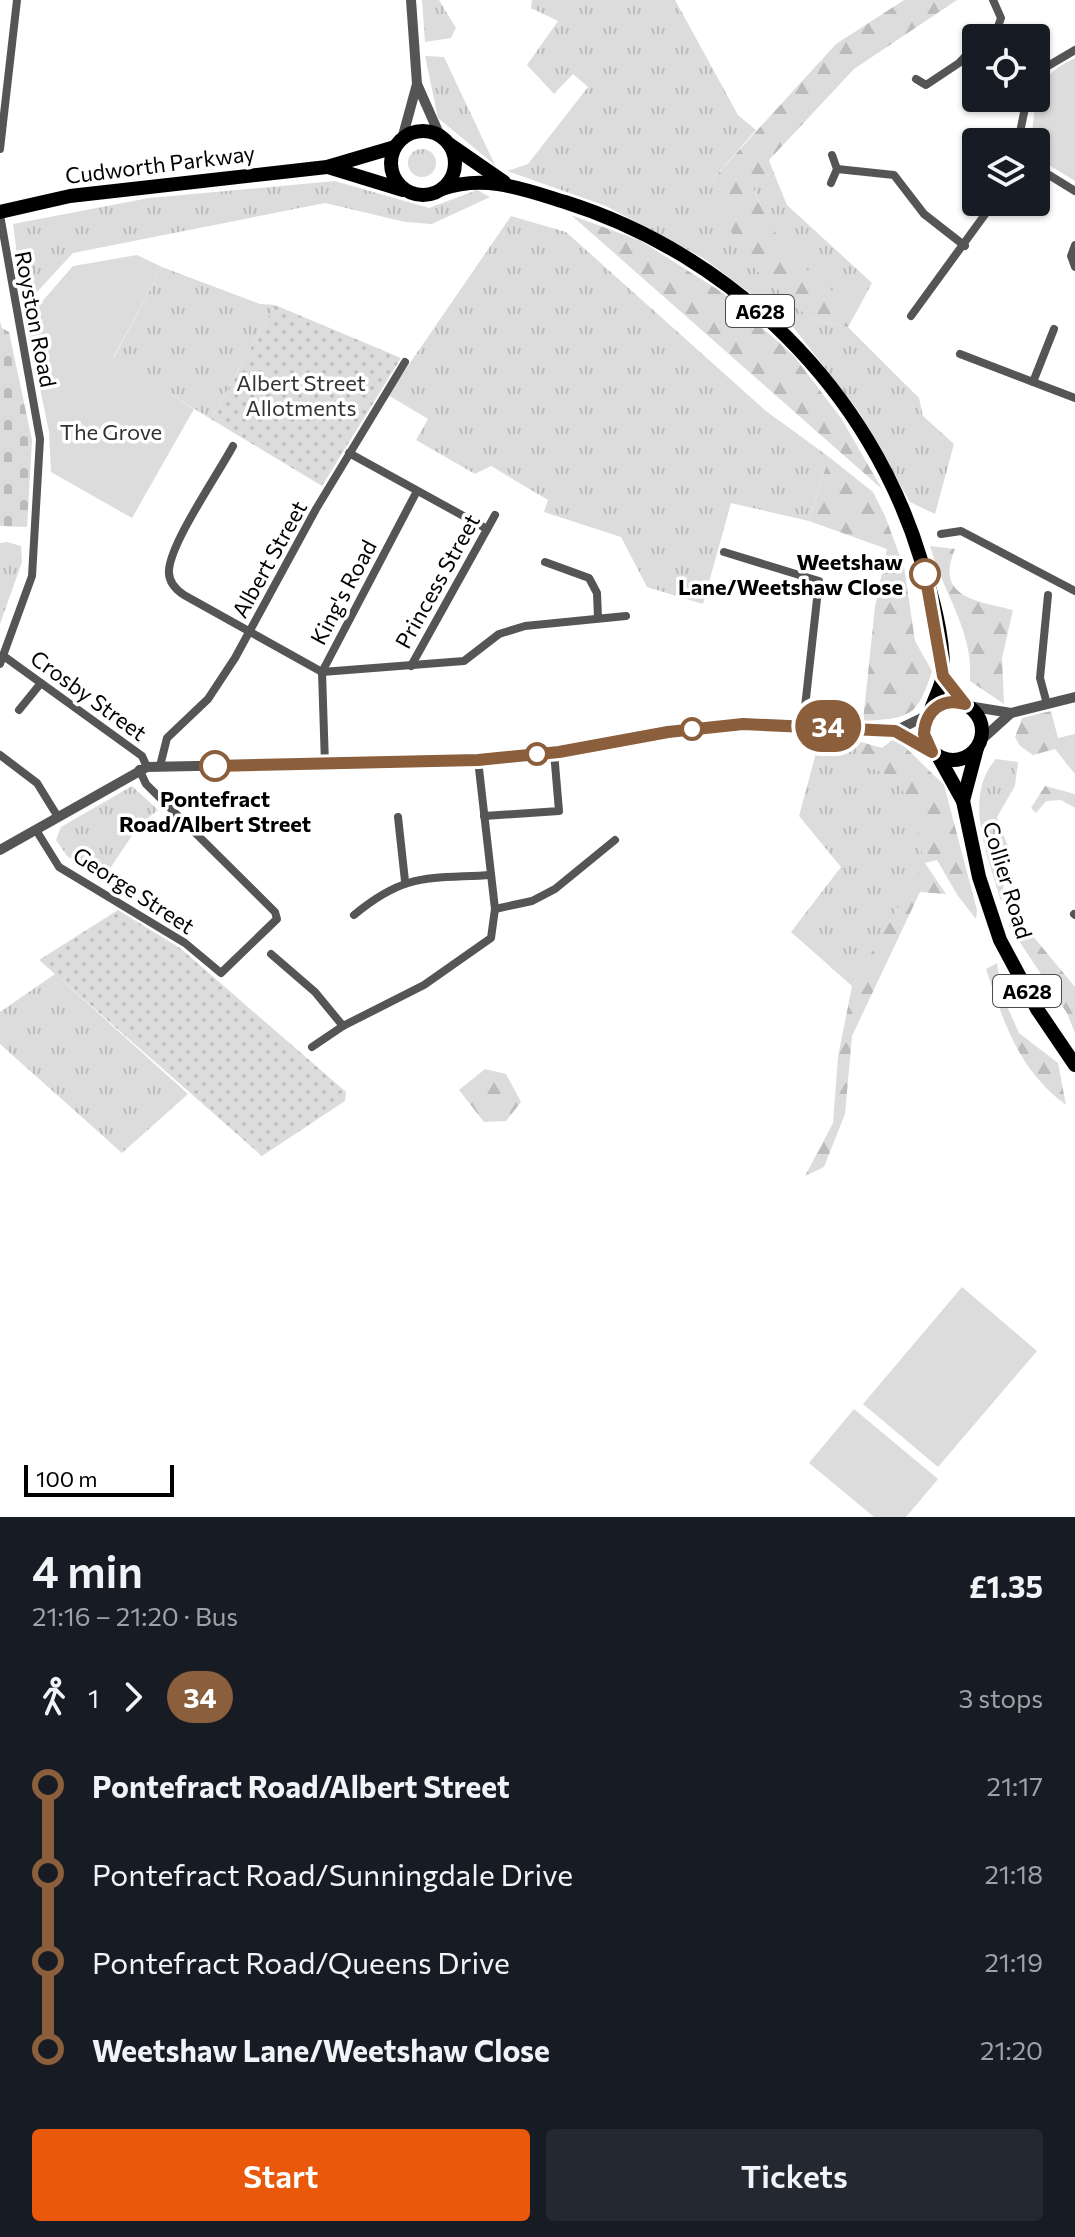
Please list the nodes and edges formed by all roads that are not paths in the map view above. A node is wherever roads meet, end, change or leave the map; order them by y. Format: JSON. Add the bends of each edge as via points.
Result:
{"nodes":[{"id":1,"x":17,"y":0,"type":"edge"},
{"id":2,"x":411,"y":0,"type":"edge"},
{"id":3,"x":993,"y":0,"type":"edge"},
{"id":4,"x":999,"y":24,"type":"edge"},
{"id":5,"x":1075,"y":50,"type":"edge"},
{"id":6,"x":962,"y":60,"type":"edge"},
{"id":7,"x":1050,"y":65,"type":"edge"},
{"id":8,"x":916,"y":79,"type":"dead end"},
{"id":9,"x":417,"y":84,"type":"junction"},
{"id":10,"x":444,"y":140,"type":"junction"},
{"id":11,"x":398,"y":143,"type":"junction"},
{"id":12,"x":0,"y":149,"type":"edge"},
{"id":13,"x":832,"y":155,"type":"dead end"},
{"id":14,"x":327,"y":167,"type":"junction"},
{"id":15,"x":837,"y":169,"type":"junction"},
{"id":16,"x":1050,"y":176,"type":"edge"},
{"id":17,"x":831,"y":183,"type":"dead end"},
{"id":18,"x":508,"y":184,"type":"junction"},
{"id":19,"x":442,"y":189,"type":"junction"},
{"id":20,"x":1075,"y":191,"type":"edge"},
{"id":21,"x":411,"y":192,"type":"junction"},
{"id":22,"x":0,"y":214,"type":"edge"},
{"id":23,"x":985,"y":216,"type":"edge"},
{"id":24,"x":1075,"y":245,"type":"edge"},
{"id":25,"x":965,"y":246,"type":"junction"},
{"id":26,"x":1075,"y":267,"type":"edge"},
{"id":27,"x":911,"y":316,"type":"dead end"},
{"id":28,"x":1054,"y":329,"type":"dead end"},
{"id":29,"x":960,"y":354,"type":"dead end"},
{"id":30,"x":405,"y":362,"type":"dead end"},
{"id":31,"x":1033,"y":382,"type":"junction"},
{"id":32,"x":1075,"y":398,"type":"edge"},
{"id":33,"x":233,"y":446,"type":"dead end"},
{"id":34,"x":349,"y":453,"type":"junction"},
{"id":35,"x":417,"y":491,"type":"junction"},
{"id":36,"x":495,"y":515,"type":"dead end"},
{"id":37,"x":487,"y":529,"type":"junction"},
{"id":38,"x":941,"y":534,"type":"dead end"},
{"id":39,"x":724,"y":552,"type":"dead end"},
{"id":40,"x":545,"y":562,"type":"dead end"},
{"id":41,"x":1075,"y":591,"type":"edge"},
{"id":42,"x":1048,"y":595,"type":"dead end"},
{"id":43,"x":626,"y":616,"type":"dead end"},
{"id":44,"x":598,"y":618,"type":"junction"},
{"id":45,"x":248,"y":633,"type":"junction"},
{"id":46,"x":2,"y":660,"type":"edge"},
{"id":47,"x":411,"y":666,"type":"junction"},
{"id":48,"x":322,"y":672,"type":"junction"},
{"id":49,"x":943,"y":676,"type":"junction"},
{"id":50,"x":41,"y":683,"type":"junction"},
{"id":51,"x":1075,"y":697,"type":"edge"},
{"id":52,"x":1047,"y":704,"type":"junction"},
{"id":53,"x":967,"y":705,"type":"junction"},
{"id":54,"x":19,"y":710,"type":"dead end"},
{"id":55,"x":1011,"y":713,"type":"junction"},
{"id":56,"x":929,"y":714,"type":"junction"},
{"id":57,"x":803,"y":725,"type":"junction"},
{"id":58,"x":895,"y":731,"type":"junction"},
{"id":59,"x":979,"y":744,"type":"junction"},
{"id":60,"x":554,"y":752,"type":"junction"},
{"id":61,"x":935,"y":754,"type":"junction"},
{"id":62,"x":0,"y":755,"type":"edge"},
{"id":63,"x":478,"y":760,"type":"junction"},
{"id":64,"x":325,"y":764,"type":"junction"},
{"id":65,"x":160,"y":766,"type":"junction"},
{"id":66,"x":143,"y":768,"type":"junction"},
{"id":67,"x":963,"y":801,"type":"junction"},
{"id":68,"x":484,"y":816,"type":"junction"},
{"id":69,"x":58,"y":817,"type":"junction"},
{"id":70,"x":398,"y":817,"type":"dead end"},
{"id":71,"x":36,"y":830,"type":"junction"},
{"id":72,"x":615,"y":840,"type":"dead end"},
{"id":73,"x":0,"y":850,"type":"edge"},
{"id":74,"x":491,"y":875,"type":"junction"},
{"id":75,"x":405,"y":881,"type":"junction"},
{"id":76,"x":495,"y":909,"type":"junction"},
{"id":77,"x":354,"y":915,"type":"dead end"},
{"id":78,"x":271,"y":954,"type":"dead end"},
{"id":79,"x":221,"y":973,"type":"joint"},
{"id":80,"x":343,"y":1026,"type":"junction"},
{"id":81,"x":312,"y":1047,"type":"dead end"},
{"id":82,"x":1072,"y":1057,"type":"edge"}],
"edges":[{"from":1,"to":12,"type":"street"},
{"from":2,"to":9,"type":"street"},
{"from":3,"to":4,"type":"street"},
{"from":5,"to":7,"type":"street"},
{"from":6,"to":8,"type":"street","via":[[926,85]]},
{"from":9,"to":10,"type":"street"},
{"from":9,"to":11,"type":"street"},
{"from":10,"to":11,"type":"highway","name":"Cudworth Parkway","number":"A628","via":[[420,131]]},
{"from":10,"to":18,"type":"highway","name":"Cudworth Parkway","number":"A628"},
{"from":10,"to":19,"type":"highway","via":[[453,152],[454,172]]},
{"from":11,"to":14,"type":"highway","name":"Cudworth Parkway","number":"A628"},
{"from":11,"to":21,"type":"highway","via":[[391,157],[395,178]]},
{"from":13,"to":15,"type":"street"},
{"from":14,"to":21,"type":"highway","name":"Cudworth Parkway","number":"A628"},
{"from":14,"to":22,"type":"highway","name":"Cudworth Parkway","number":"A628","via":[[70,196]]},
{"from":15,"to":17,"type":"street"},
{"from":15,"to":25,"type":"street","via":[[894,175],[924,214]]},
{"from":16,"to":20,"type":"street"},
{"from":18,"to":19,"type":"highway","name":"Cudworth Parkway","number":"A628","via":[[478,180]]},
{"from":18,"to":49,"type":"highway","name":"Cudworth Parkway","number":"A628","via":[[589,210],[666,245],[716,277],[798,346],[861,430],[906,515],[928,585]]},
{"from":19,"to":21,"type":"highway","name":"Cudworth Parkway","number":"A628","via":[[422,195]]},
{"from":22,"to":46,"type":"street","name":"Royston Road","via":[[40,439],[32,576]]},
{"from":23,"to":25,"type":"street"},
{"from":24,"to":26,"type":"street"},
{"from":25,"to":27,"type":"street"},
{"from":28,"to":31,"type":"street"},
{"from":29,"to":31,"type":"street"},
{"from":30,"to":34,"type":"street","name":"Albert Street"},
{"from":31,"to":32,"type":"street"},
{"from":33,"to":45,"type":"street","via":[[168,572],[176,590]]},
{"from":34,"to":35,"type":"street"},
{"from":34,"to":45,"type":"street","name":"Albert Street"},
{"from":35,"to":37,"type":"street"},
{"from":35,"to":48,"type":"street","name":"King's Road"},
{"from":36,"to":37,"type":"street","name":"Princess Street"},
{"from":37,"to":47,"type":"street","name":"Princess Street"},
{"from":38,"to":41,"type":"street","via":[[961,531]]},
{"from":39,"to":57,"type":"street","via":[[819,581]]},
{"from":40,"to":44,"type":"street","via":[[589,578],[597,593]]},
{"from":42,"to":52,"type":"street","via":[[1040,678]]},
{"from":43,"to":44,"type":"street"},
{"from":44,"to":47,"type":"street","via":[[525,626],[499,634],[464,661]]},
{"from":45,"to":48,"type":"street"},
{"from":45,"to":65,"type":"street","name":"Albert Street","via":[[213,692],[167,738]]},
{"from":46,"to":50,"type":"street","name":"Crosby Street"},
{"from":47,"to":48,"type":"street"},
{"from":48,"to":64,"type":"street","name":"King's Road"},
{"from":49,"to":53,"type":"highway","name":"Cudworth Parkway","number":"A628"},
{"from":49,"to":56,"type":"highway","name":"Cudworth Parkway","number":"A628"},
{"from":50,"to":54,"type":"street"},
{"from":50,"to":66,"type":"street","name":"Crosby Street","via":[[142,756]]},
{"from":51,"to":52,"type":"street"},
{"from":52,"to":55,"type":"street"},
{"from":53,"to":55,"type":"street"},
{"from":53,"to":56,"type":"highway","via":[[942,704]]},
{"from":53,"to":59,"type":"highway","number":"A628","via":[[980,721]]},
{"from":55,"to":59,"type":"street"},
{"from":56,"to":58,"type":"street"},
{"from":56,"to":61,"type":"highway","number":"A628","via":[[924,734]]},
{"from":57,"to":58,"type":"street"},
{"from":57,"to":60,"type":"street","via":[[743,724],[668,732]]},
{"from":58,"to":61,"type":"street"},
{"from":59,"to":61,"type":"highway","via":[[955,760]]},
{"from":59,"to":67,"type":"highway","name":"Collier Road","number":"A628"},
{"from":60,"to":63,"type":"street"},
{"from":60,"to":68,"type":"street","via":[[559,811]]},
{"from":61,"to":67,"type":"highway","name":"Collier Road","number":"A628"},
{"from":62,"to":69,"type":"street","via":[[37,783]]},
{"from":63,"to":64,"type":"street"},
{"from":63,"to":68,"type":"street"},
{"from":64,"to":65,"type":"street"},
{"from":65,"to":66,"type":"street"},
{"from":66,"to":69,"type":"street"},
{"from":66,"to":79,"type":"street","name":"Crosby Street","via":[[146,784],[275,912],[277,919]]},
{"from":67,"to":82,"type":"highway","name":"Collier Road","number":"A628","via":[[979,877],[1000,940],[1037,1009]]},
{"from":68,"to":74,"type":"street"},
{"from":69,"to":71,"type":"street"},
{"from":70,"to":75,"type":"street"},
{"from":71,"to":73,"type":"street"},
{"from":71,"to":79,"type":"street","name":"George Street","via":[[59,867],[185,943]]},
{"from":72,"to":76,"type":"street","via":[[555,889],[532,901]]},
{"from":74,"to":75,"type":"street"},
{"from":74,"to":76,"type":"street"},
{"from":75,"to":77,"type":"street"},
{"from":76,"to":80,"type":"street","via":[[491,938],[424,985]]},
{"from":78,"to":80,"type":"street","via":[[315,992]]},
{"from":80,"to":81,"type":"street"}]}
